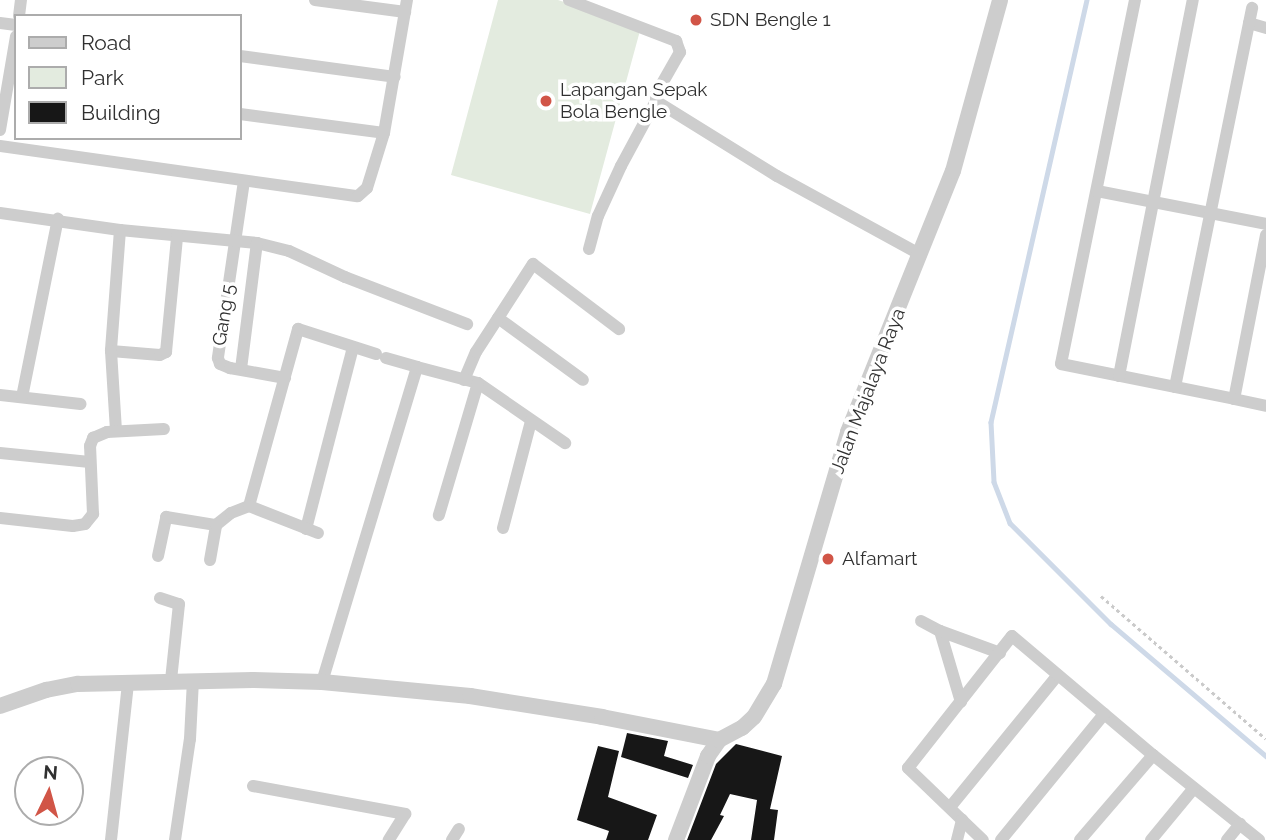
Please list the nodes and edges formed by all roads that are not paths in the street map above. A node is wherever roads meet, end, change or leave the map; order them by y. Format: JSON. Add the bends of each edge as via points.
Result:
{"nodes":[{"id":1,"x":315,"y":0,"type":"edge"},
{"id":2,"x":569,"y":0,"type":"edge"},
{"id":3,"x":1000,"y":0,"type":"edge"},
{"id":4,"x":1135,"y":0,"type":"edge"},
{"id":5,"x":1194,"y":0,"type":"edge"},
{"id":6,"x":406,"y":6,"type":"edge"},
{"id":7,"x":1252,"y":8,"type":"dead end"},
{"id":8,"x":1249,"y":23,"type":"junction"},
{"id":9,"x":1266,"y":28,"type":"edge"},
{"id":10,"x":14,"y":48,"type":"edge"},
{"id":11,"x":242,"y":56,"type":"edge"},
{"id":12,"x":395,"y":77,"type":"junction"},
{"id":13,"x":8,"y":84,"type":"edge"},
{"id":14,"x":656,"y":102,"type":"junction"},
{"id":15,"x":242,"y":114,"type":"edge"},
{"id":16,"x":0,"y":130,"type":"edge"},
{"id":17,"x":384,"y":133,"type":"junction"},
{"id":18,"x":0,"y":146,"type":"edge"},
{"id":19,"x":244,"y":181,"type":"junction"},
{"id":20,"x":1097,"y":191,"type":"junction"},
{"id":21,"x":1153,"y":202,"type":"junction"},
{"id":22,"x":0,"y":213,"type":"edge"},
{"id":23,"x":1210,"y":213,"type":"junction"},
{"id":24,"x":58,"y":219,"type":"junction"},
{"id":25,"x":1266,"y":224,"type":"edge"},
{"id":26,"x":120,"y":230,"type":"junction"},
{"id":27,"x":1266,"y":235,"type":"edge"},
{"id":28,"x":177,"y":237,"type":"junction"},
{"id":29,"x":236,"y":241,"type":"junction"},
{"id":30,"x":257,"y":243,"type":"junction"},
{"id":31,"x":589,"y":249,"type":"dead end"},
{"id":32,"x":921,"y":255,"type":"junction"},
{"id":33,"x":498,"y":318,"type":"junction"},
{"id":34,"x":467,"y":324,"type":"dead end"},
{"id":35,"x":619,"y":329,"type":"dead end"},
{"id":36,"x":353,"y":347,"type":"junction"},
{"id":37,"x":111,"y":351,"type":"junction"},
{"id":38,"x":417,"y":367,"type":"junction"},
{"id":39,"x":241,"y":369,"type":"junction"},
{"id":40,"x":1119,"y":376,"type":"junction"},
{"id":41,"x":285,"y":378,"type":"junction"},
{"id":42,"x":464,"y":380,"type":"junction"},
{"id":43,"x":583,"y":380,"type":"dead end"},
{"id":44,"x":478,"y":383,"type":"junction"},
{"id":45,"x":1175,"y":387,"type":"junction"},
{"id":46,"x":0,"y":395,"type":"edge"},
{"id":47,"x":22,"y":397,"type":"junction"},
{"id":48,"x":1234,"y":399,"type":"junction"},
{"id":49,"x":80,"y":404,"type":"dead end"},
{"id":50,"x":1266,"y":406,"type":"edge"},
{"id":51,"x":531,"y":421,"type":"junction"},
{"id":52,"x":164,"y":429,"type":"dead end"},
{"id":53,"x":116,"y":431,"type":"junction"},
{"id":54,"x":565,"y":443,"type":"dead end"},
{"id":55,"x":0,"y":453,"type":"edge"},
{"id":56,"x":90,"y":462,"type":"junction"},
{"id":57,"x":249,"y":506,"type":"junction"},
{"id":58,"x":439,"y":515,"type":"dead end"},
{"id":59,"x":0,"y":518,"type":"edge"},
{"id":60,"x":216,"y":525,"type":"junction"},
{"id":61,"x":503,"y":528,"type":"dead end"},
{"id":62,"x":158,"y":556,"type":"dead end"},
{"id":63,"x":210,"y":561,"type":"dead end"},
{"id":64,"x":160,"y":598,"type":"dead end"},
{"id":65,"x":921,"y":621,"type":"dead end"},
{"id":66,"x":940,"y":631,"type":"junction"},
{"id":67,"x":1000,"y":653,"type":"junction"},
{"id":68,"x":1058,"y":675,"type":"junction"},
{"id":69,"x":171,"y":680,"type":"junction"},
{"id":70,"x":193,"y":680,"type":"junction"},
{"id":71,"x":322,"y":682,"type":"junction"},
{"id":72,"x":128,"y":683,"type":"junction"},
{"id":73,"x":961,"y":702,"type":"junction"},
{"id":74,"x":0,"y":708,"type":"edge"},
{"id":75,"x":1104,"y":713,"type":"junction"},
{"id":76,"x":719,"y":740,"type":"junction"},
{"id":77,"x":1153,"y":755,"type":"junction"},
{"id":78,"x":253,"y":786,"type":"dead end"},
{"id":79,"x":1194,"y":788,"type":"junction"},
{"id":80,"x":951,"y":807,"type":"junction"},
{"id":81,"x":962,"y":820,"type":"junction"},
{"id":82,"x":1240,"y":824,"type":"junction"},
{"id":83,"x":111,"y":840,"type":"edge"},
{"id":84,"x":175,"y":840,"type":"edge"},
{"id":85,"x":389,"y":840,"type":"edge"},
{"id":86,"x":676,"y":840,"type":"edge"},
{"id":87,"x":957,"y":840,"type":"edge"},
{"id":88,"x":983,"y":840,"type":"edge"},
{"id":89,"x":1001,"y":840,"type":"edge"},
{"id":90,"x":1080,"y":840,"type":"edge"},
{"id":91,"x":1151,"y":840,"type":"edge"},
{"id":92,"x":1227,"y":840,"type":"edge"},
{"id":93,"x":1259,"y":840,"type":"edge"}],
"edges":[{"from":1,"to":6,"type":"street"},
{"from":2,"to":14,"type":"street","via":[[676,41],[680,52]]},
{"from":3,"to":32,"type":"street","name":"Jalan Majalaya Raya","via":[[970,116]]},
{"from":4,"to":20,"type":"street"},
{"from":5,"to":21,"type":"street"},
{"from":6,"to":12,"type":"street"},
{"from":7,"to":8,"type":"street"},
{"from":8,"to":9,"type":"street"},
{"from":8,"to":23,"type":"street"},
{"from":10,"to":13,"type":"street"},
{"from":11,"to":12,"type":"street"},
{"from":12,"to":17,"type":"street"},
{"from":13,"to":16,"type":"street"},
{"from":14,"to":31,"type":"street","via":[[598,216]]},
{"from":14,"to":32,"type":"street"},
{"from":15,"to":17,"type":"street"},
{"from":17,"to":19,"type":"street","via":[[367,188],[358,196]]},
{"from":18,"to":19,"type":"street"},
{"from":19,"to":29,"type":"street"},
{"from":20,"to":21,"type":"street"},
{"from":20,"to":40,"type":"street","via":[[1061,364]]},
{"from":21,"to":23,"type":"street"},
{"from":21,"to":40,"type":"street"},
{"from":22,"to":24,"type":"street"},
{"from":23,"to":25,"type":"street"},
{"from":23,"to":45,"type":"street"},
{"from":24,"to":26,"type":"street"},
{"from":24,"to":47,"type":"street"},
{"from":26,"to":28,"type":"street"},
{"from":26,"to":37,"type":"street"},
{"from":27,"to":48,"type":"street"},
{"from":28,"to":29,"type":"street"},
{"from":28,"to":37,"type":"street","via":[[166,352]]},
{"from":29,"to":30,"type":"street"},
{"from":29,"to":39,"type":"street","name":"Gang 5","via":[[218,358],[220,364]]},
{"from":30,"to":34,"type":"street","via":[[289,251]]},
{"from":30,"to":39,"type":"street"},
{"from":32,"to":76,"type":"street","name":"Jalan Majalaya Raya","via":[[848,432],[774,684],[754,717]]},
{"from":33,"to":35,"type":"street","via":[[533,264]]},
{"from":33,"to":42,"type":"street"},
{"from":33,"to":43,"type":"street"},
{"from":36,"to":38,"type":"street"},
{"from":36,"to":41,"type":"street","via":[[298,329]]},
{"from":36,"to":57,"type":"street","via":[[312,531]]},
{"from":37,"to":53,"type":"street"},
{"from":38,"to":42,"type":"street"},
{"from":38,"to":71,"type":"street"},
{"from":39,"to":41,"type":"street","name":"Gang 5"},
{"from":40,"to":45,"type":"street"},
{"from":41,"to":57,"type":"street"},
{"from":42,"to":44,"type":"street"},
{"from":44,"to":51,"type":"street"},
{"from":44,"to":58,"type":"street"},
{"from":45,"to":48,"type":"street"},
{"from":46,"to":47,"type":"street"},
{"from":47,"to":49,"type":"street"},
{"from":48,"to":50,"type":"street"},
{"from":51,"to":54,"type":"street"},
{"from":51,"to":61,"type":"street"},
{"from":52,"to":53,"type":"street"},
{"from":53,"to":56,"type":"street","via":[[93,438]]},
{"from":55,"to":56,"type":"street"},
{"from":56,"to":59,"type":"street","via":[[93,514],[85,524]]},
{"from":57,"to":60,"type":"street"},
{"from":60,"to":62,"type":"street","via":[[166,517]]},
{"from":60,"to":63,"type":"street"},
{"from":64,"to":69,"type":"street","via":[[179,604]]},
{"from":65,"to":66,"type":"street"},
{"from":66,"to":67,"type":"street"},
{"from":66,"to":73,"type":"street"},
{"from":67,"to":68,"type":"street","via":[[1012,636]]},
{"from":67,"to":73,"type":"street"},
{"from":68,"to":75,"type":"street"},
{"from":68,"to":80,"type":"street"},
{"from":69,"to":70,"type":"street"},
{"from":69,"to":72,"type":"street"},
{"from":70,"to":71,"type":"street"},
{"from":70,"to":84,"type":"street","via":[[190,739]]},
{"from":71,"to":76,"type":"street","via":[[470,696]]},
{"from":72,"to":74,"type":"street","via":[[62,686]]},
{"from":72,"to":83,"type":"street"},
{"from":73,"to":80,"type":"street","via":[[908,768]]},
{"from":75,"to":77,"type":"street"},
{"from":75,"to":89,"type":"street"},
{"from":76,"to":86,"type":"street","name":"Jalan Majalaya Raya","via":[[702,769]]},
{"from":77,"to":79,"type":"street"},
{"from":77,"to":90,"type":"street"},
{"from":78,"to":85,"type":"street","via":[[405,814]]},
{"from":79,"to":82,"type":"street"},
{"from":79,"to":91,"type":"street"},
{"from":80,"to":81,"type":"street"},
{"from":81,"to":87,"type":"street"},
{"from":81,"to":88,"type":"street"},
{"from":82,"to":92,"type":"street"},
{"from":82,"to":93,"type":"street"}]}
